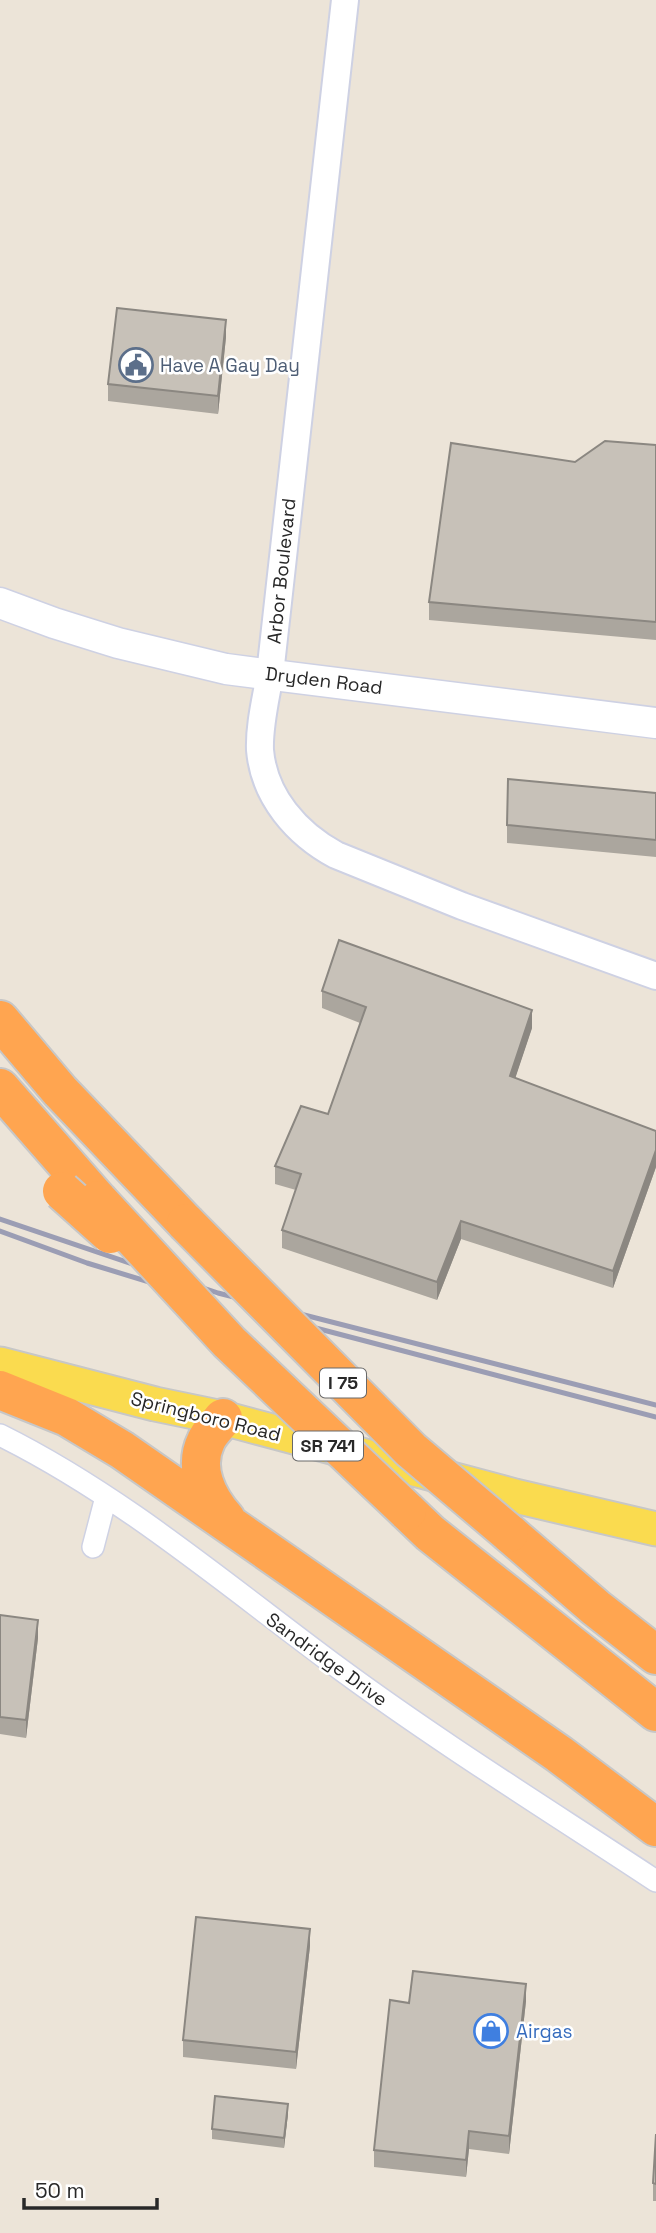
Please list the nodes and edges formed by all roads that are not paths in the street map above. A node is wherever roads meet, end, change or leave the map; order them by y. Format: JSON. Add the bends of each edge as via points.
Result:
{"nodes":[{"id":1,"x":345,"y":0,"type":"edge"},
{"id":2,"x":0,"y":603,"type":"edge"},
{"id":3,"x":270,"y":674,"type":"junction"},
{"id":4,"x":656,"y":723,"type":"edge"},
{"id":5,"x":656,"y":976,"type":"edge"},
{"id":6,"x":0,"y":1020,"type":"edge"},
{"id":7,"x":0,"y":1088,"type":"edge"},
{"id":8,"x":0,"y":1130,"type":"edge"},
{"id":9,"x":229,"y":1342,"type":"junction"},
{"id":10,"x":0,"y":1364,"type":"edge"},
{"id":11,"x":0,"y":1390,"type":"edge"},
{"id":12,"x":223,"y":1419,"type":"junction"},
{"id":13,"x":0,"y":1435,"type":"edge"},
{"id":14,"x":106,"y":1497,"type":"junction"},
{"id":15,"x":656,"y":1529,"type":"edge"},
{"id":16,"x":239,"y":1532,"type":"junction"},
{"id":17,"x":93,"y":1547,"type":"dead end"},
{"id":18,"x":656,"y":1655,"type":"edge"},
{"id":19,"x":656,"y":1712,"type":"edge"},
{"id":20,"x":656,"y":1827,"type":"edge"},
{"id":21,"x":656,"y":1881,"type":"edge"}],
"edges":[{"from":1,"to":3,"type":"street","name":"Arbor Boulevard"},
{"from":2,"to":3,"type":"main road","name":"Dryden Road","via":[[118,643],[226,669]]},
{"from":3,"to":4,"type":"main road","name":"Dryden Road"},
{"from":3,"to":5,"type":"street","name":"Arbor Boulevard","via":[[261,736],[264,771],[276,800],[318,845],[462,906]]},
{"from":6,"to":18,"type":"highway","number":"I 75","bridge":true,"via":[[60,1091],[186,1223],[411,1450]]},
{"from":7,"to":9,"type":"highway","number":"I 75","bridge":true},
{"from":8,"to":9,"type":"highway","bridge":true},
{"from":9,"to":19,"type":"highway","number":"I 75","bridge":true,"via":[[430,1534]]},
{"from":10,"to":12,"type":"main road","name":"Springboro Road","number":"SR 741"},
{"from":11,"to":16,"type":"highway","via":[[78,1423]]},
{"from":12,"to":15,"type":"main road","name":"Springboro Road","number":"SR 741"},
{"from":12,"to":16,"type":"highway","via":[[206,1440],[200,1458],[202,1474],[212,1501]]},
{"from":13,"to":14,"type":"street","name":"Sandridge Drive"},
{"from":14,"to":17,"type":"street"},
{"from":14,"to":21,"type":"street","name":"Sandridge Drive","via":[[363,1686]]},
{"from":16,"to":20,"type":"highway","via":[[559,1754]]}]}
